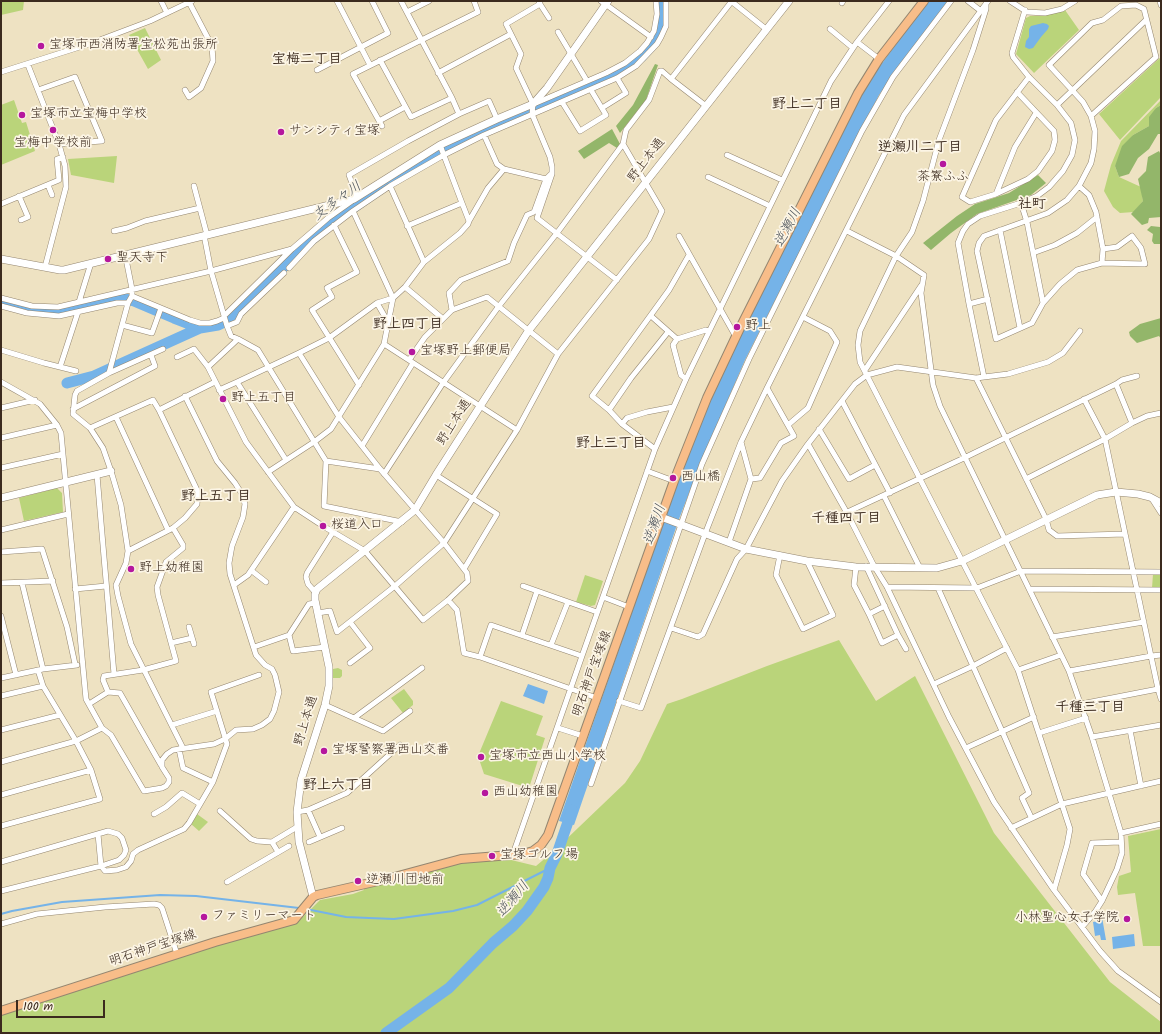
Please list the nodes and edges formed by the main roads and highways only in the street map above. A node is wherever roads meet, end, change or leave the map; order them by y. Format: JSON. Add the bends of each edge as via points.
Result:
{"nodes":[{"id":1,"x":924,"y":1,"type":"edge"},
{"id":2,"x":1,"y":1011,"type":"edge"}],
"edges":[{"from":1,"to":2,"type":"main road","name":"明石神戸宝塚線","via":[[879,59],[847,113],[736,337],[695,427],[548,836],[541,845],[523,854],[457,860],[313,897],[294,920],[177,954]]}]}
